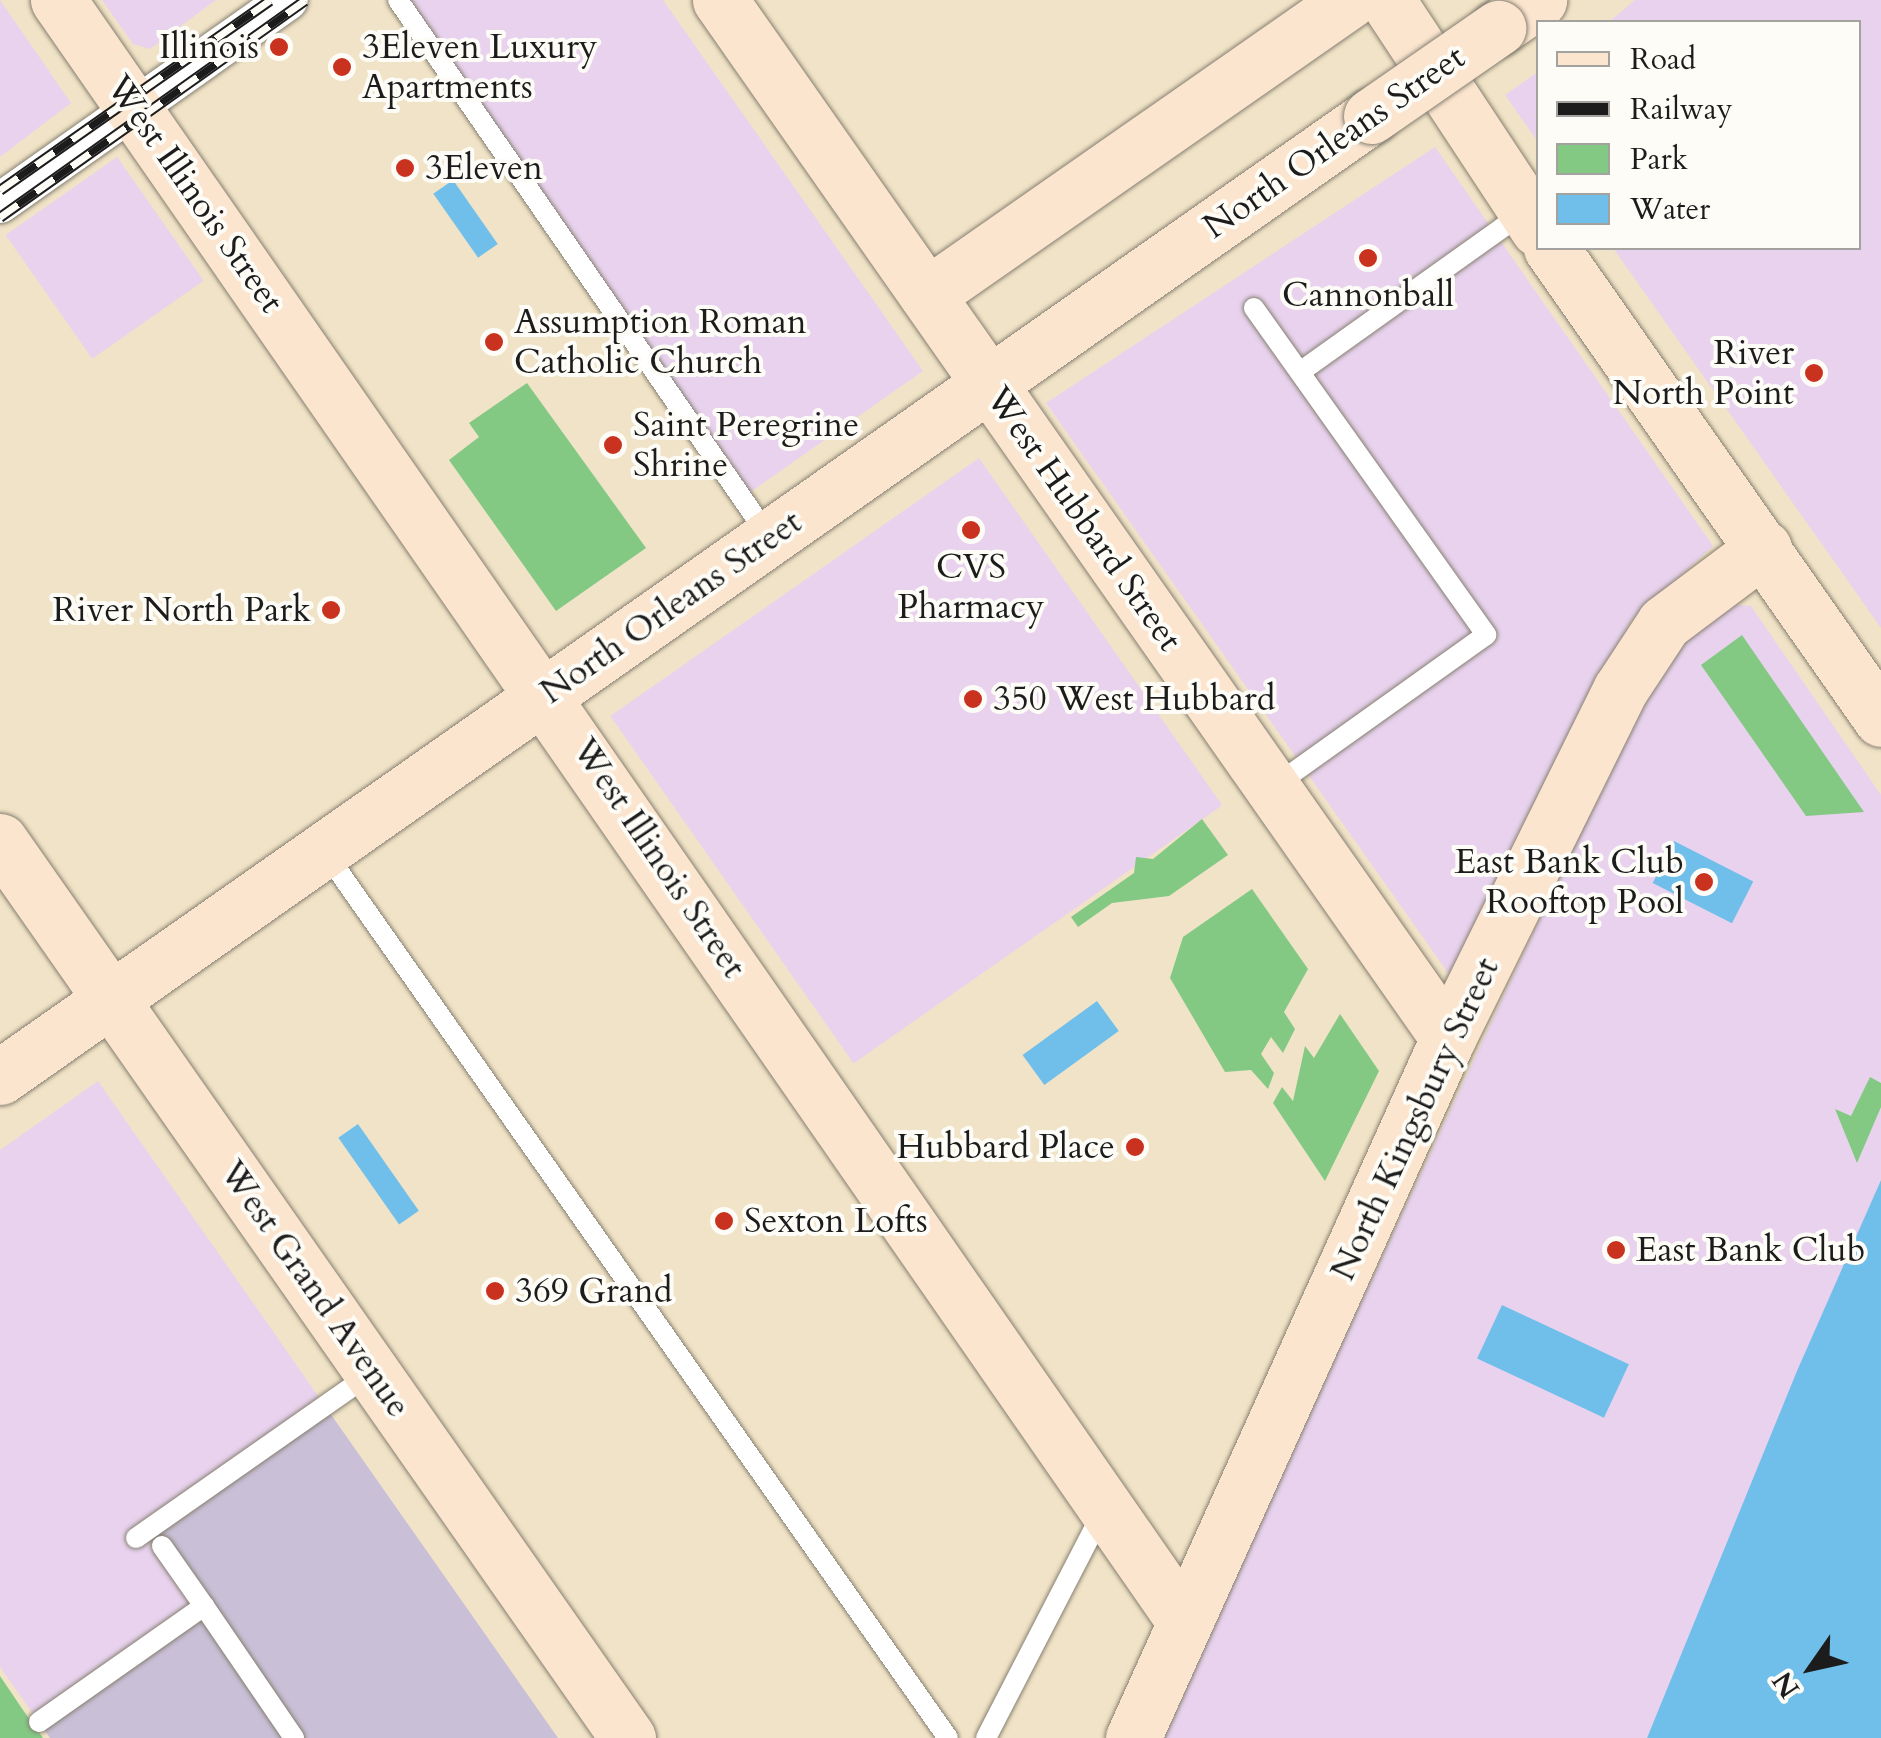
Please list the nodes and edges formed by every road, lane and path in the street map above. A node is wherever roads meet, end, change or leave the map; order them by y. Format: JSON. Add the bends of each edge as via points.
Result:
{"nodes":[{"id":1,"x":58,"y":0,"type":"edge"},
{"id":2,"x":288,"y":0,"type":"edge"},
{"id":3,"x":398,"y":0,"type":"edge"},
{"id":4,"x":720,"y":0,"type":"edge"},
{"id":5,"x":1350,"y":0,"type":"edge"},
{"id":6,"x":1388,"y":0,"type":"edge"},
{"id":7,"x":1538,"y":0,"type":"edge"},
{"id":8,"x":135,"y":109,"type":"junction"},
{"id":9,"x":0,"y":203,"type":"edge"},
{"id":10,"x":1536,"y":226,"type":"edge"},
{"id":11,"x":1536,"y":230,"type":"edge"},
{"id":12,"x":1553,"y":250,"type":"edge"},
{"id":13,"x":927,"y":295,"type":"junction"},
{"id":14,"x":1254,"y":308,"type":"dead end"},
{"id":15,"x":1300,"y":372,"type":"junction"},
{"id":16,"x":990,"y":386,"type":"junction"},
{"id":17,"x":769,"y":537,"type":"junction"},
{"id":18,"x":1764,"y":548,"type":"junction"},
{"id":19,"x":547,"y":695,"type":"junction"},
{"id":20,"x":1881,"y":718,"type":"edge"},
{"id":21,"x":1273,"y":787,"type":"junction"},
{"id":22,"x":0,"y":840,"type":"edge"},
{"id":23,"x":324,"y":850,"type":"junction"},
{"id":24,"x":110,"y":1000,"type":"junction"},
{"id":25,"x":1448,"y":1038,"type":"junction"},
{"id":26,"x":0,"y":1077,"type":"edge"},
{"id":27,"x":374,"y":1372,"type":"junction"},
{"id":28,"x":1105,"y":1507,"type":"junction"},
{"id":29,"x":136,"y":1538,"type":"dead end"},
{"id":30,"x":162,"y":1546,"type":"dead end"},
{"id":31,"x":204,"y":1606,"type":"junction"},
{"id":32,"x":1184,"y":1622,"type":"junction"},
{"id":33,"x":39,"y":1722,"type":"dead end"},
{"id":34,"x":294,"y":1738,"type":"edge"},
{"id":35,"x":628,"y":1738,"type":"edge"},
{"id":36,"x":948,"y":1738,"type":"edge"},
{"id":37,"x":986,"y":1738,"type":"edge"},
{"id":38,"x":1133,"y":1738,"type":"edge"}],
"edges":[{"from":1,"to":8,"type":"main road","name":"West Illinois Street"},
{"from":2,"to":8,"type":"street"},
{"from":3,"to":17,"type":"lane"},
{"from":4,"to":13,"type":"main road","name":"West Hubbard Street"},
{"from":5,"to":13,"type":"main road"},
{"from":6,"to":10,"type":"main road"},
{"from":7,"to":16,"type":"main road","name":"North Orleans Street","bridge":true},
{"from":8,"to":9,"type":"street"},
{"from":8,"to":19,"type":"main road","name":"West Illinois Street"},
{"from":11,"to":15,"type":"lane"},
{"from":12,"to":18,"type":"main road"},
{"from":13,"to":16,"type":"main road","name":"West Hubbard Street"},
{"from":14,"to":15,"type":"lane"},
{"from":15,"to":21,"type":"lane","via":[[1486,636]]},
{"from":16,"to":17,"type":"main road","name":"North Orleans Street"},
{"from":16,"to":21,"type":"main road","name":"West Hubbard Street"},
{"from":17,"to":19,"type":"main road","name":"North Orleans Street"},
{"from":18,"to":20,"type":"main road"},
{"from":18,"to":25,"type":"main road","name":"North Kingsbury Street","via":[[1664,623],[1620,690]]},
{"from":19,"to":23,"type":"main road","name":"North Orleans Street"},
{"from":19,"to":28,"type":"main road","name":"West Illinois Street"},
{"from":21,"to":25,"type":"main road","name":"West Hubbard Street"},
{"from":22,"to":24,"type":"main road","name":"West Grand Avenue"},
{"from":23,"to":24,"type":"main road","name":"North Orleans Street"},
{"from":23,"to":36,"type":"lane"},
{"from":24,"to":26,"type":"main road","name":"North Orleans Street"},
{"from":24,"to":27,"type":"main road","name":"West Grand Avenue"},
{"from":25,"to":32,"type":"main road","name":"North Kingsbury Street"},
{"from":27,"to":29,"type":"lane"},
{"from":27,"to":35,"type":"main road","name":"West Grand Avenue"},
{"from":28,"to":32,"type":"main road","name":"West Illinois Street"},
{"from":28,"to":37,"type":"lane"},
{"from":30,"to":31,"type":"lane"},
{"from":31,"to":33,"type":"lane"},
{"from":31,"to":34,"type":"lane"},
{"from":32,"to":38,"type":"main road","name":"North Kingsbury Street"}]}
